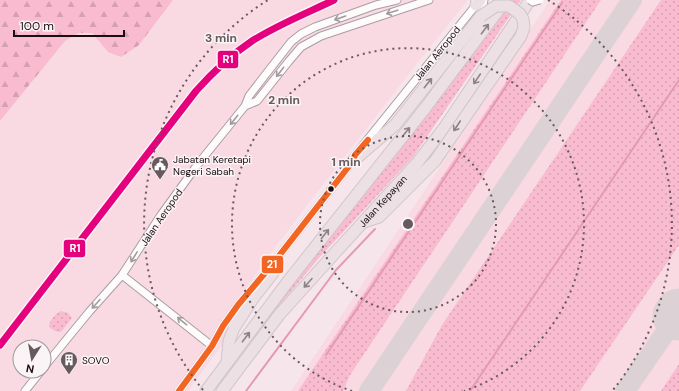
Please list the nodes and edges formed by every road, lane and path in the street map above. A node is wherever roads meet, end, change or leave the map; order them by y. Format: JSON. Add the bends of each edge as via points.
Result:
{"nodes":[{"id":1,"x":397,"y":0,"type":"edge"},
{"id":2,"x":429,"y":0,"type":"edge"},
{"id":3,"x":506,"y":0,"type":"edge"},
{"id":4,"x":530,"y":0,"type":"edge"},
{"id":5,"x":540,"y":0,"type":"edge"},
{"id":6,"x":479,"y":1,"type":"edge"},
{"id":7,"x":481,"y":16,"type":"junction"},
{"id":8,"x":245,"y":106,"type":"junction"},
{"id":9,"x":353,"y":162,"type":"junction"},
{"id":10,"x":363,"y":223,"type":"junction"},
{"id":11,"x":275,"y":261,"type":"junction"},
{"id":12,"x":122,"y":275,"type":"junction"},
{"id":13,"x":212,"y":346,"type":"junction"},
{"id":14,"x":52,"y":357,"type":"edge"},
{"id":15,"x":227,"y":363,"type":"junction"},
{"id":16,"x":35,"y":379,"type":"edge"},
{"id":17,"x":25,"y":391,"type":"edge"},
{"id":18,"x":179,"y":391,"type":"edge"},
{"id":19,"x":206,"y":391,"type":"edge"},
{"id":20,"x":222,"y":391,"type":"edge"}],
"edges":[{"from":1,"to":8,"type":"street","one_way":true,"via":[[376,5],[301,34],[270,68],[249,96]]},
{"from":2,"to":8,"type":"street","name":"Jalan Aeropod","one_way":true,"via":[[336,30],[309,42],[296,53],[257,101]]},
{"from":15,"to":3,"type":"highway","one_way":true},
{"from":4,"to":5,"type":"street","bridge":true},
{"from":4,"to":10,"type":"highway","name":"Jalan Kepayan","one_way":true,"via":[[444,128],[417,163]]},
{"from":6,"to":7,"type":"street"},
{"from":6,"to":9,"type":"street","name":"Jalan Aeropod","via":[[355,155]]},
{"from":9,"to":7,"type":"highway","one_way":true,"via":[[395,125]]},
{"from":7,"to":10,"type":"highway","one_way":true,"bridge":true,"via":[[496,6],[509,6],[520,14],[523,20],[521,36],[435,161],[378,218]]},
{"from":8,"to":12,"type":"street","name":"Jalan Aeropod","one_way":true,"via":[[160,214]]},
{"from":9,"to":11,"type":"street","name":"Jalan Aeropod"},
{"from":10,"to":20,"type":"highway","name":"Jalan Kepayan","one_way":true,"via":[[279,315]]},
{"from":11,"to":13,"type":"street","name":"Jalan Aeropod","via":[[238,305]]},
{"from":11,"to":15,"type":"highway","via":[[272,273],[234,328],[229,341]]},
{"from":13,"to":12,"type":"street","one_way":true},
{"from":12,"to":14,"type":"street","name":"Jalan Aeropod","one_way":true},
{"from":13,"to":18,"type":"street","name":"Jalan Aeropod"},
{"from":15,"to":19,"type":"highway"},
{"from":16,"to":17,"type":"street"}]}
